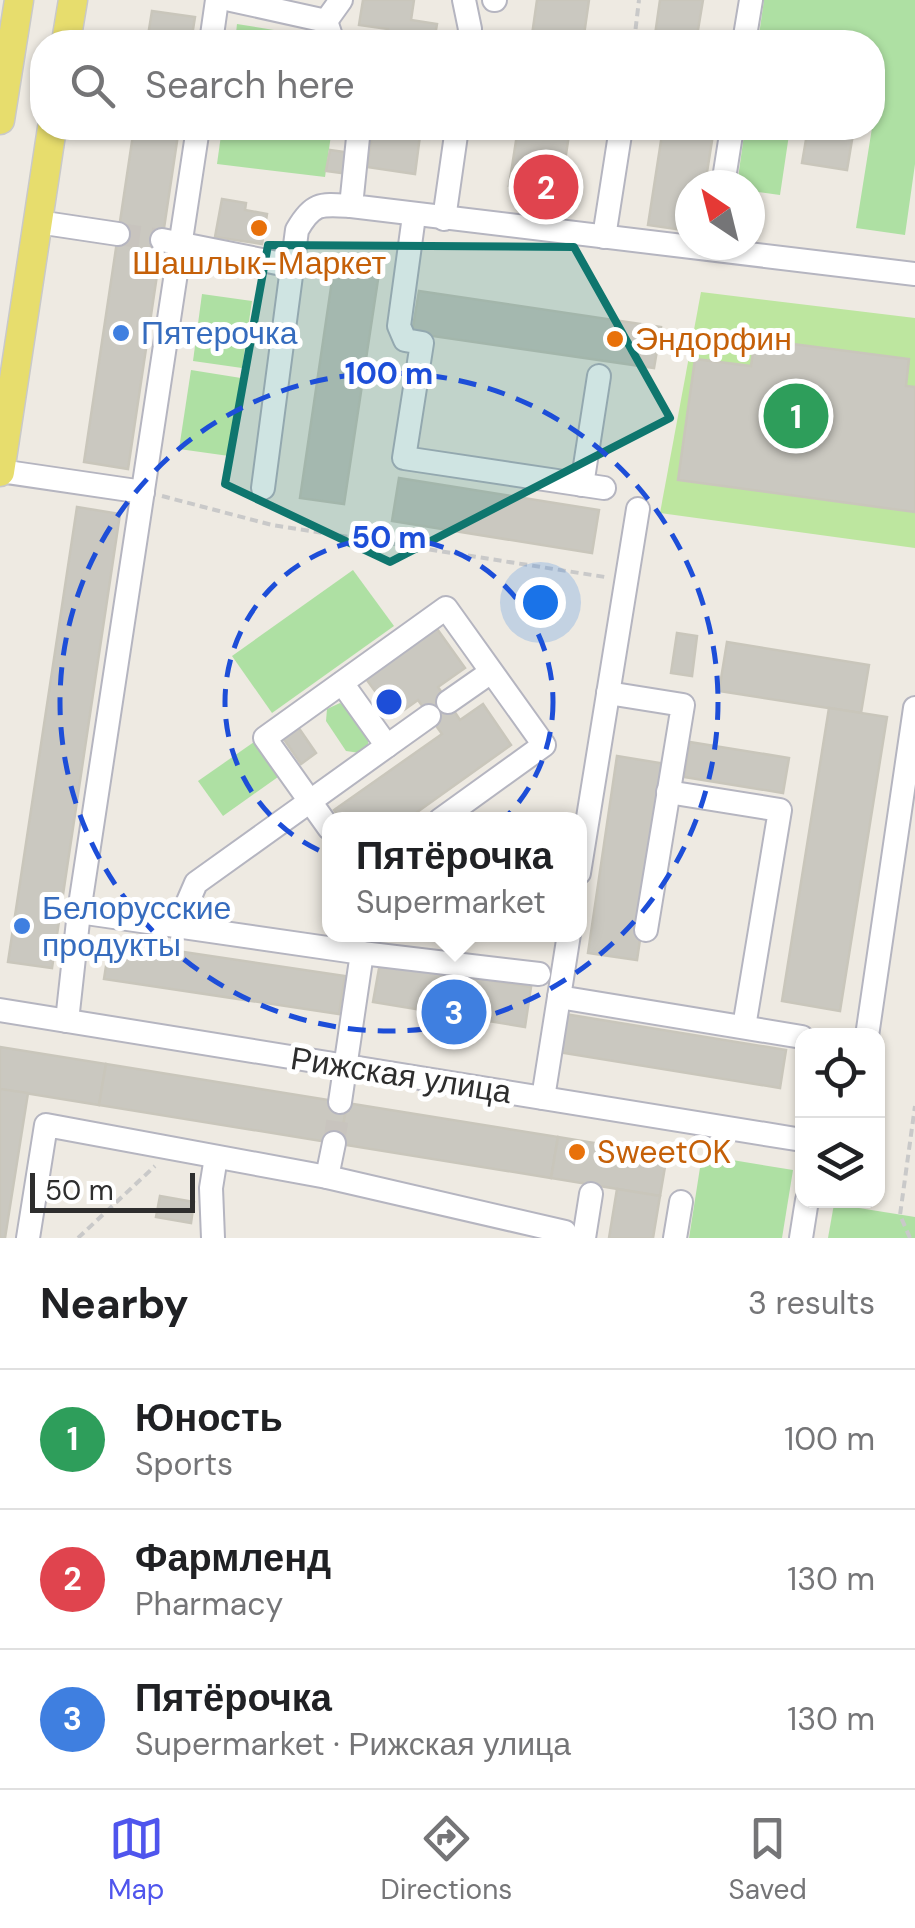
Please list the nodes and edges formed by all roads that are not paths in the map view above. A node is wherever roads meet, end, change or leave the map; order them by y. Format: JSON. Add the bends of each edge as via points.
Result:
{"nodes":[{"id":1,"x":20,"y":0,"type":"edge"},
{"id":2,"x":73,"y":0,"type":"edge"},
{"id":3,"x":217,"y":0,"type":"edge"},
{"id":4,"x":231,"y":0,"type":"edge"},
{"id":5,"x":341,"y":0,"type":"edge"},
{"id":6,"x":464,"y":0,"type":"edge"},
{"id":7,"x":751,"y":0,"type":"edge"},
{"id":8,"x":68,"y":30,"type":"edge"},
{"id":9,"x":213,"y":30,"type":"edge"},
{"id":10,"x":324,"y":30,"type":"edge"},
{"id":11,"x":331,"y":30,"type":"edge"},
{"id":12,"x":470,"y":30,"type":"edge"},
{"id":13,"x":746,"y":30,"type":"edge"},
{"id":14,"x":0,"y":120,"type":"edge"},
{"id":15,"x":50,"y":140,"type":"edge"},
{"id":16,"x":195,"y":140,"type":"edge"},
{"id":17,"x":358,"y":140,"type":"edge"},
{"id":18,"x":455,"y":140,"type":"edge"},
{"id":19,"x":618,"y":140,"type":"edge"},
{"id":20,"x":730,"y":140,"type":"edge"},
{"id":21,"x":725,"y":170,"type":"edge"},
{"id":22,"x":350,"y":206,"type":"junction"},
{"id":23,"x":414,"y":216,"type":"junction"},
{"id":24,"x":444,"y":219,"type":"junction"},
{"id":25,"x":38,"y":222,"type":"junction"},
{"id":26,"x":118,"y":234,"type":"tunnel mouth"},
{"id":27,"x":604,"y":237,"type":"junction"},
{"id":28,"x":171,"y":242,"type":"junction"},
{"id":29,"x":675,"y":244,"type":"edge"},
{"id":30,"x":765,"y":255,"type":"edge"},
{"id":31,"x":292,"y":266,"type":"junction"},
{"id":32,"x":915,"y":274,"type":"edge"},
{"id":33,"x":599,"y":376,"type":"dead end"},
{"id":34,"x":0,"y":471,"type":"edge"},
{"id":35,"x":263,"y":488,"type":"dead end"},
{"id":36,"x":143,"y":492,"type":"junction"},
{"id":37,"x":638,"y":509,"type":"dead end"},
{"id":38,"x":492,"y":672,"type":"junction"},
{"id":39,"x":342,"y":683,"type":"junction"},
{"id":40,"x":608,"y":693,"type":"junction"},
{"id":41,"x":915,"y":709,"type":"edge"},
{"id":42,"x":387,"y":746,"type":"junction"},
{"id":43,"x":668,"y":792,"type":"junction"},
{"id":44,"x":310,"y":801,"type":"junction"},
{"id":45,"x":451,"y":812,"type":"edge"},
{"id":46,"x":322,"y":818,"type":"edge"},
{"id":47,"x":587,"y":823,"type":"edge"},
{"id":48,"x":80,"y":912,"type":"junction"},
{"id":49,"x":176,"y":927,"type":"junction"},
{"id":50,"x":646,"y":930,"type":"dead end"},
{"id":51,"x":568,"y":942,"type":"edge"},
{"id":52,"x":362,"y":953,"type":"junction"},
{"id":53,"x":539,"y":974,"type":"dead end"},
{"id":54,"x":559,"y":997,"type":"junction"},
{"id":55,"x":0,"y":1010,"type":"edge"},
{"id":56,"x":67,"y":1021,"type":"junction"},
{"id":57,"x":744,"y":1028,"type":"junction"},
{"id":58,"x":869,"y":1028,"type":"edge"},
{"id":59,"x":795,"y":1036,"type":"edge"},
{"id":60,"x":345,"y":1066,"type":"junction"},
{"id":61,"x":542,"y":1098,"type":"junction"},
{"id":62,"x":340,"y":1102,"type":"tunnel mouth"},
{"id":63,"x":795,"y":1139,"type":"edge"},
{"id":64,"x":334,"y":1143,"type":"tunnel mouth"},
{"id":65,"x":216,"y":1157,"type":"junction"},
{"id":66,"x":327,"y":1177,"type":"junction"},
{"id":67,"x":591,"y":1194,"type":"dead end"},
{"id":68,"x":681,"y":1202,"type":"dead end"},
{"id":69,"x":806,"y":1208,"type":"edge"},
{"id":70,"x":574,"y":1235,"type":"edge"},
{"id":71,"x":218,"y":1237,"type":"edge"},
{"id":72,"x":28,"y":1238,"type":"edge"},
{"id":73,"x":676,"y":1238,"type":"edge"},
{"id":74,"x":801,"y":1238,"type":"edge"}],
"edges":[{"from":1,"to":14,"type":"main road"},
{"from":2,"to":8,"type":"main road"},
{"from":3,"to":9,"type":"street"},
{"from":4,"to":10,"type":"street"},
{"from":5,"to":11,"type":"street"},
{"from":6,"to":12,"type":"street"},
{"from":7,"to":13,"type":"street"},
{"from":15,"to":25,"type":"main road"},
{"from":16,"to":28,"type":"street"},
{"from":17,"to":22,"type":"street"},
{"from":18,"to":24,"type":"street"},
{"from":19,"to":27,"type":"street"},
{"from":20,"to":21,"type":"street"},
{"from":22,"to":23,"type":"street"},
{"from":22,"to":31,"type":"street","via":[[322,204],[306,214],[296,230]]},
{"from":23,"to":24,"type":"street"},
{"from":23,"to":33,"type":"street","via":[[399,326],[405,340],[422,343],[404,458],[594,486]]},
{"from":24,"to":27,"type":"street"},
{"from":25,"to":26,"type":"street"},
{"from":25,"to":34,"type":"main road"},
{"from":27,"to":29,"type":"street"},
{"from":28,"to":31,"type":"street"},
{"from":28,"to":36,"type":"street"},
{"from":30,"to":32,"type":"street"},
{"from":31,"to":35,"type":"street"},
{"from":34,"to":36,"type":"street"},
{"from":36,"to":48,"type":"street"},
{"from":37,"to":40,"type":"street"},
{"from":38,"to":39,"type":"street","via":[[446,608]]},
{"from":38,"to":42,"type":"street"},
{"from":38,"to":45,"type":"street","via":[[544,746]]},
{"from":39,"to":42,"type":"street"},
{"from":39,"to":44,"type":"street","via":[[265,738]]},
{"from":40,"to":43,"type":"street","via":[[682,705]]},
{"from":40,"to":47,"type":"street"},
{"from":41,"to":58,"type":"street"},
{"from":42,"to":44,"type":"street"},
{"from":43,"to":50,"type":"street"},
{"from":43,"to":57,"type":"street","via":[[780,810]]},
{"from":44,"to":46,"type":"street"},
{"from":44,"to":49,"type":"street","via":[[196,883]]},
{"from":48,"to":49,"type":"street"},
{"from":48,"to":56,"type":"street"},
{"from":49,"to":52,"type":"street"},
{"from":51,"to":54,"type":"street"},
{"from":52,"to":53,"type":"street"},
{"from":52,"to":60,"type":"street"},
{"from":54,"to":57,"type":"street"},
{"from":54,"to":61,"type":"street"},
{"from":55,"to":56,"type":"street","name":"Рижская улица"},
{"from":56,"to":60,"type":"street","name":"Рижская улица"},
{"from":57,"to":59,"type":"street"},
{"from":60,"to":61,"type":"street","name":"Рижская улица"},
{"from":60,"to":62,"type":"street"},
{"from":61,"to":63,"type":"street","name":"Рижская улица"},
{"from":64,"to":66,"type":"street"},
{"from":65,"to":66,"type":"street"},
{"from":65,"to":71,"type":"street","via":[[211,1188]]},
{"from":65,"to":72,"type":"street","via":[[46,1125]]},
{"from":66,"to":70,"type":"street"},
{"from":67,"to":70,"type":"street"},
{"from":68,"to":73,"type":"street"},
{"from":69,"to":74,"type":"street"}]}
